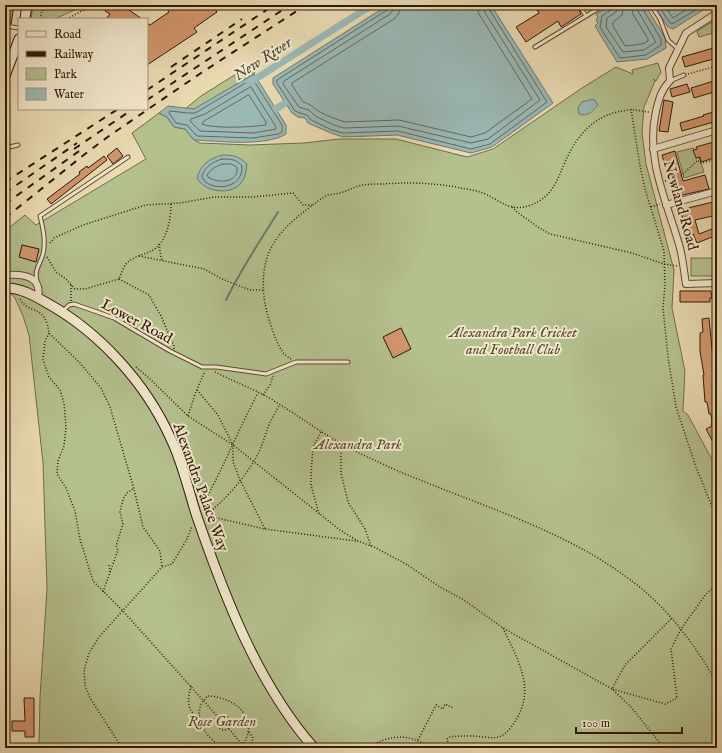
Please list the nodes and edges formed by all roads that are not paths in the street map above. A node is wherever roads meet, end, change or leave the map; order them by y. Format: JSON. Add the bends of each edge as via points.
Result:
{"nodes":[{"id":1,"x":27,"y":5,"type":"edge"},
{"id":2,"x":579,"y":5,"type":"edge"},
{"id":3,"x":604,"y":5,"type":"edge"},
{"id":4,"x":651,"y":5,"type":"edge"},
{"id":5,"x":717,"y":13,"type":"edge"},
{"id":6,"x":586,"y":16,"type":"junction"},
{"id":7,"x":25,"y":18,"type":"edge"},
{"id":8,"x":5,"y":26,"type":"edge"},
{"id":9,"x":18,"y":28,"type":"edge"},
{"id":10,"x":18,"y":42,"type":"edge"},
{"id":11,"x":535,"y":47,"type":"dead end"},
{"id":12,"x":678,"y":49,"type":"junction"},
{"id":13,"x":684,"y":75,"type":"road end"},
{"id":14,"x":5,"y":76,"type":"edge"},
{"id":15,"x":670,"y":81,"type":"junction"},
{"id":16,"x":717,"y":130,"type":"edge"},
{"id":17,"x":18,"y":145,"type":"dead end"},
{"id":18,"x":5,"y":148,"type":"edge"},
{"id":19,"x":653,"y":149,"type":"junction"},
{"id":20,"x":128,"y":157,"type":"dead end"},
{"id":21,"x":717,"y":191,"type":"edge"},
{"id":22,"x":666,"y":204,"type":"junction"},
{"id":23,"x":5,"y":279,"type":"edge"},
{"id":24,"x":717,"y":283,"type":"edge"},
{"id":25,"x":38,"y":285,"type":"junction"},
{"id":26,"x":10,"y":288,"type":"edge"},
{"id":27,"x":38,"y":298,"type":"junction"},
{"id":28,"x":62,"y":312,"type":"junction"},
{"id":29,"x":348,"y":362,"type":"dead end"},
{"id":30,"x":314,"y":748,"type":"edge"}],
"edges":[{"from":1,"to":7,"type":"street"},
{"from":2,"to":6,"type":"lane"},
{"from":3,"to":6,"type":"lane"},
{"from":4,"to":12,"type":"lane","via":[[668,40]]},
{"from":5,"to":12,"type":"street","name":"Newland Road","via":[[686,33]]},
{"from":6,"to":11,"type":"lane"},
{"from":8,"to":9,"type":"lane"},
{"from":10,"to":14,"type":"street"},
{"from":12,"to":15,"type":"street","name":"Newland Road","via":[[669,68]]},
{"from":13,"to":15,"type":"lane"},
{"from":15,"to":19,"type":"street","name":"Newland Road","via":[[660,95],[653,126]]},
{"from":16,"to":19,"type":"street"},
{"from":17,"to":18,"type":"lane"},
{"from":19,"to":22,"type":"street","name":"Newland Road","via":[[656,172]]},
{"from":20,"to":25,"type":"lane","via":[[40,216],[44,242],[43,254],[35,274]]},
{"from":21,"to":22,"type":"street"},
{"from":22,"to":24,"type":"street","name":"Newland Road","via":[[680,247],[686,284]]},
{"from":23,"to":25,"type":"street","via":[[8,275],[20,274],[29,277]]},
{"from":25,"to":27,"type":"street"},
{"from":26,"to":27,"type":"street","name":"Alexandra Palace Way"},
{"from":27,"to":28,"type":"street","name":"Alexandra Palace Way"},
{"from":28,"to":29,"type":"lane","name":"Lower Road","via":[[74,304],[114,318],[202,367],[266,374],[296,362]]},
{"from":28,"to":30,"type":"street","name":"Alexandra Palace Way","via":[[110,350],[150,401],[170,436],[201,513],[230,602],[266,680],[292,721]]}]}
